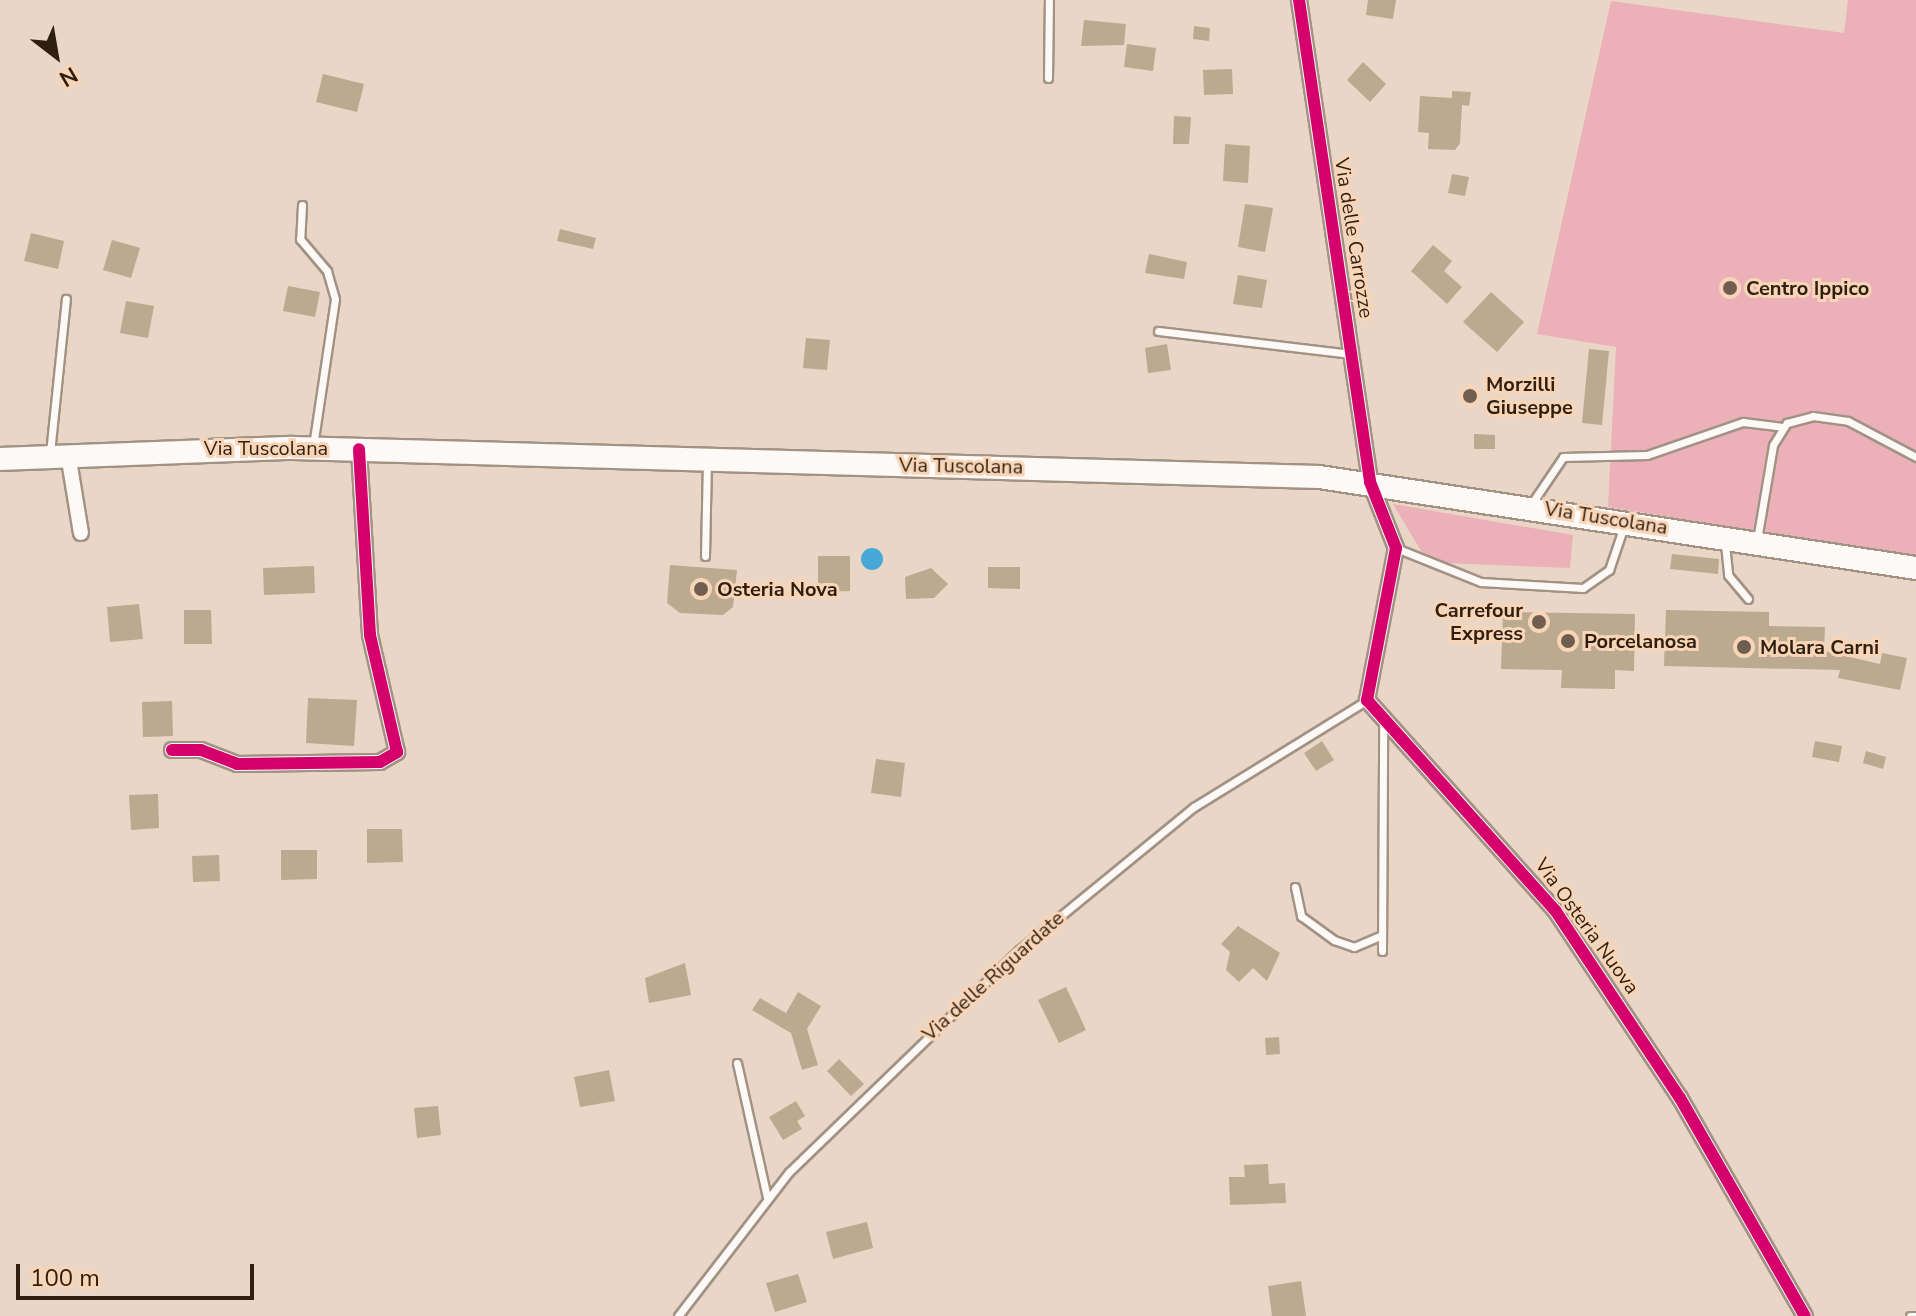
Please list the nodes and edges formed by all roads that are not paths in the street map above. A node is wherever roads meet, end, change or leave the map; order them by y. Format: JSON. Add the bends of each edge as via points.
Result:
{"nodes":[{"id":1,"x":1049,"y":0,"type":"edge"},
{"id":2,"x":1299,"y":0,"type":"edge"},
{"id":3,"x":1048,"y":78,"type":"dead end"},
{"id":4,"x":302,"y":205,"type":"dead end"},
{"id":5,"x":66,"y":299,"type":"dead end"},
{"id":6,"x":1158,"y":331,"type":"dead end"},
{"id":7,"x":1351,"y":354,"type":"junction"},
{"id":8,"x":1781,"y":427,"type":"junction"},
{"id":9,"x":313,"y":448,"type":"junction"},
{"id":10,"x":359,"y":449,"type":"junction"},
{"id":11,"x":59,"y":454,"type":"junction"},
{"id":12,"x":1916,"y":457,"type":"edge"},
{"id":13,"x":0,"y":459,"type":"edge"},
{"id":14,"x":707,"y":459,"type":"junction"},
{"id":15,"x":1370,"y":482,"type":"junction"},
{"id":16,"x":1530,"y":506,"type":"junction"},
{"id":17,"x":1625,"y":521,"type":"junction"},
{"id":18,"x":81,"y":533,"type":"dead end"},
{"id":19,"x":1725,"y":537,"type":"junction"},
{"id":20,"x":1757,"y":542,"type":"junction"},
{"id":21,"x":1396,"y":548,"type":"junction"},
{"id":22,"x":705,"y":556,"type":"dead end"},
{"id":23,"x":1916,"y":568,"type":"edge"},
{"id":24,"x":1748,"y":599,"type":"dead end"},
{"id":25,"x":1367,"y":700,"type":"junction"},
{"id":26,"x":1383,"y":724,"type":"junction"},
{"id":27,"x":172,"y":750,"type":"dead end"},
{"id":28,"x":1295,"y":887,"type":"dead end"},
{"id":29,"x":1382,"y":935,"type":"junction"},
{"id":30,"x":1382,"y":951,"type":"dead end"},
{"id":31,"x":737,"y":1063,"type":"dead end"},
{"id":32,"x":767,"y":1197,"type":"junction"},
{"id":33,"x":678,"y":1316,"type":"edge"},
{"id":34,"x":1805,"y":1316,"type":"edge"}],
"edges":[{"from":1,"to":3,"type":"lane"},
{"from":2,"to":7,"type":"street","name":"Via delle Carrozze"},
{"from":4,"to":9,"type":"lane","via":[[300,239],[327,271],[335,299]]},
{"from":5,"to":11,"type":"lane"},
{"from":6,"to":7,"type":"lane"},
{"from":7,"to":15,"type":"street","name":"Via delle Carrozze"},
{"from":8,"to":12,"type":"lane","via":[[1802,417],[1836,418]]},
{"from":8,"to":16,"type":"lane","via":[[1743,422],[1658,453],[1563,457]]},
{"from":8,"to":20,"type":"lane"},
{"from":9,"to":10,"type":"main road","name":"Via Tuscolana"},
{"from":9,"to":11,"type":"main road","name":"Via Tuscolana"},
{"from":10,"to":14,"type":"main road","name":"Via Tuscolana"},
{"from":10,"to":27,"type":"street","via":[[370,635],[397,752],[380,762],[237,764],[201,750]]},
{"from":11,"to":13,"type":"main road","name":"Via Tuscolana"},
{"from":11,"to":18,"type":"street"},
{"from":14,"to":15,"type":"main road","name":"Via Tuscolana"},
{"from":14,"to":22,"type":"lane"},
{"from":15,"to":16,"type":"main road","name":"Via Tuscolana"},
{"from":15,"to":21,"type":"street"},
{"from":16,"to":17,"type":"main road","name":"Via Tuscolana"},
{"from":17,"to":19,"type":"main road","name":"Via Tuscolana"},
{"from":17,"to":21,"type":"lane","via":[[1609,570],[1583,588],[1481,582]]},
{"from":19,"to":20,"type":"main road","name":"Via Tuscolana"},
{"from":19,"to":24,"type":"lane","via":[[1728,575]]},
{"from":20,"to":23,"type":"main road","name":"Via Tuscolana"},
{"from":21,"to":25,"type":"street"},
{"from":25,"to":26,"type":"street","name":"Via Osteria Nuova"},
{"from":25,"to":32,"type":"lane","name":"Via delle Riguardate","via":[[1233,781],[1111,871],[958,1006]]},
{"from":26,"to":29,"type":"lane"},
{"from":26,"to":34,"type":"street","name":"Via Osteria Nuova","via":[[1555,910],[1680,1098]]},
{"from":28,"to":29,"type":"lane","via":[[1301,916],[1334,940],[1354,947]]},
{"from":29,"to":30,"type":"lane"},
{"from":31,"to":32,"type":"lane"},
{"from":32,"to":33,"type":"lane","name":"Via delle Riguardate"}]}
